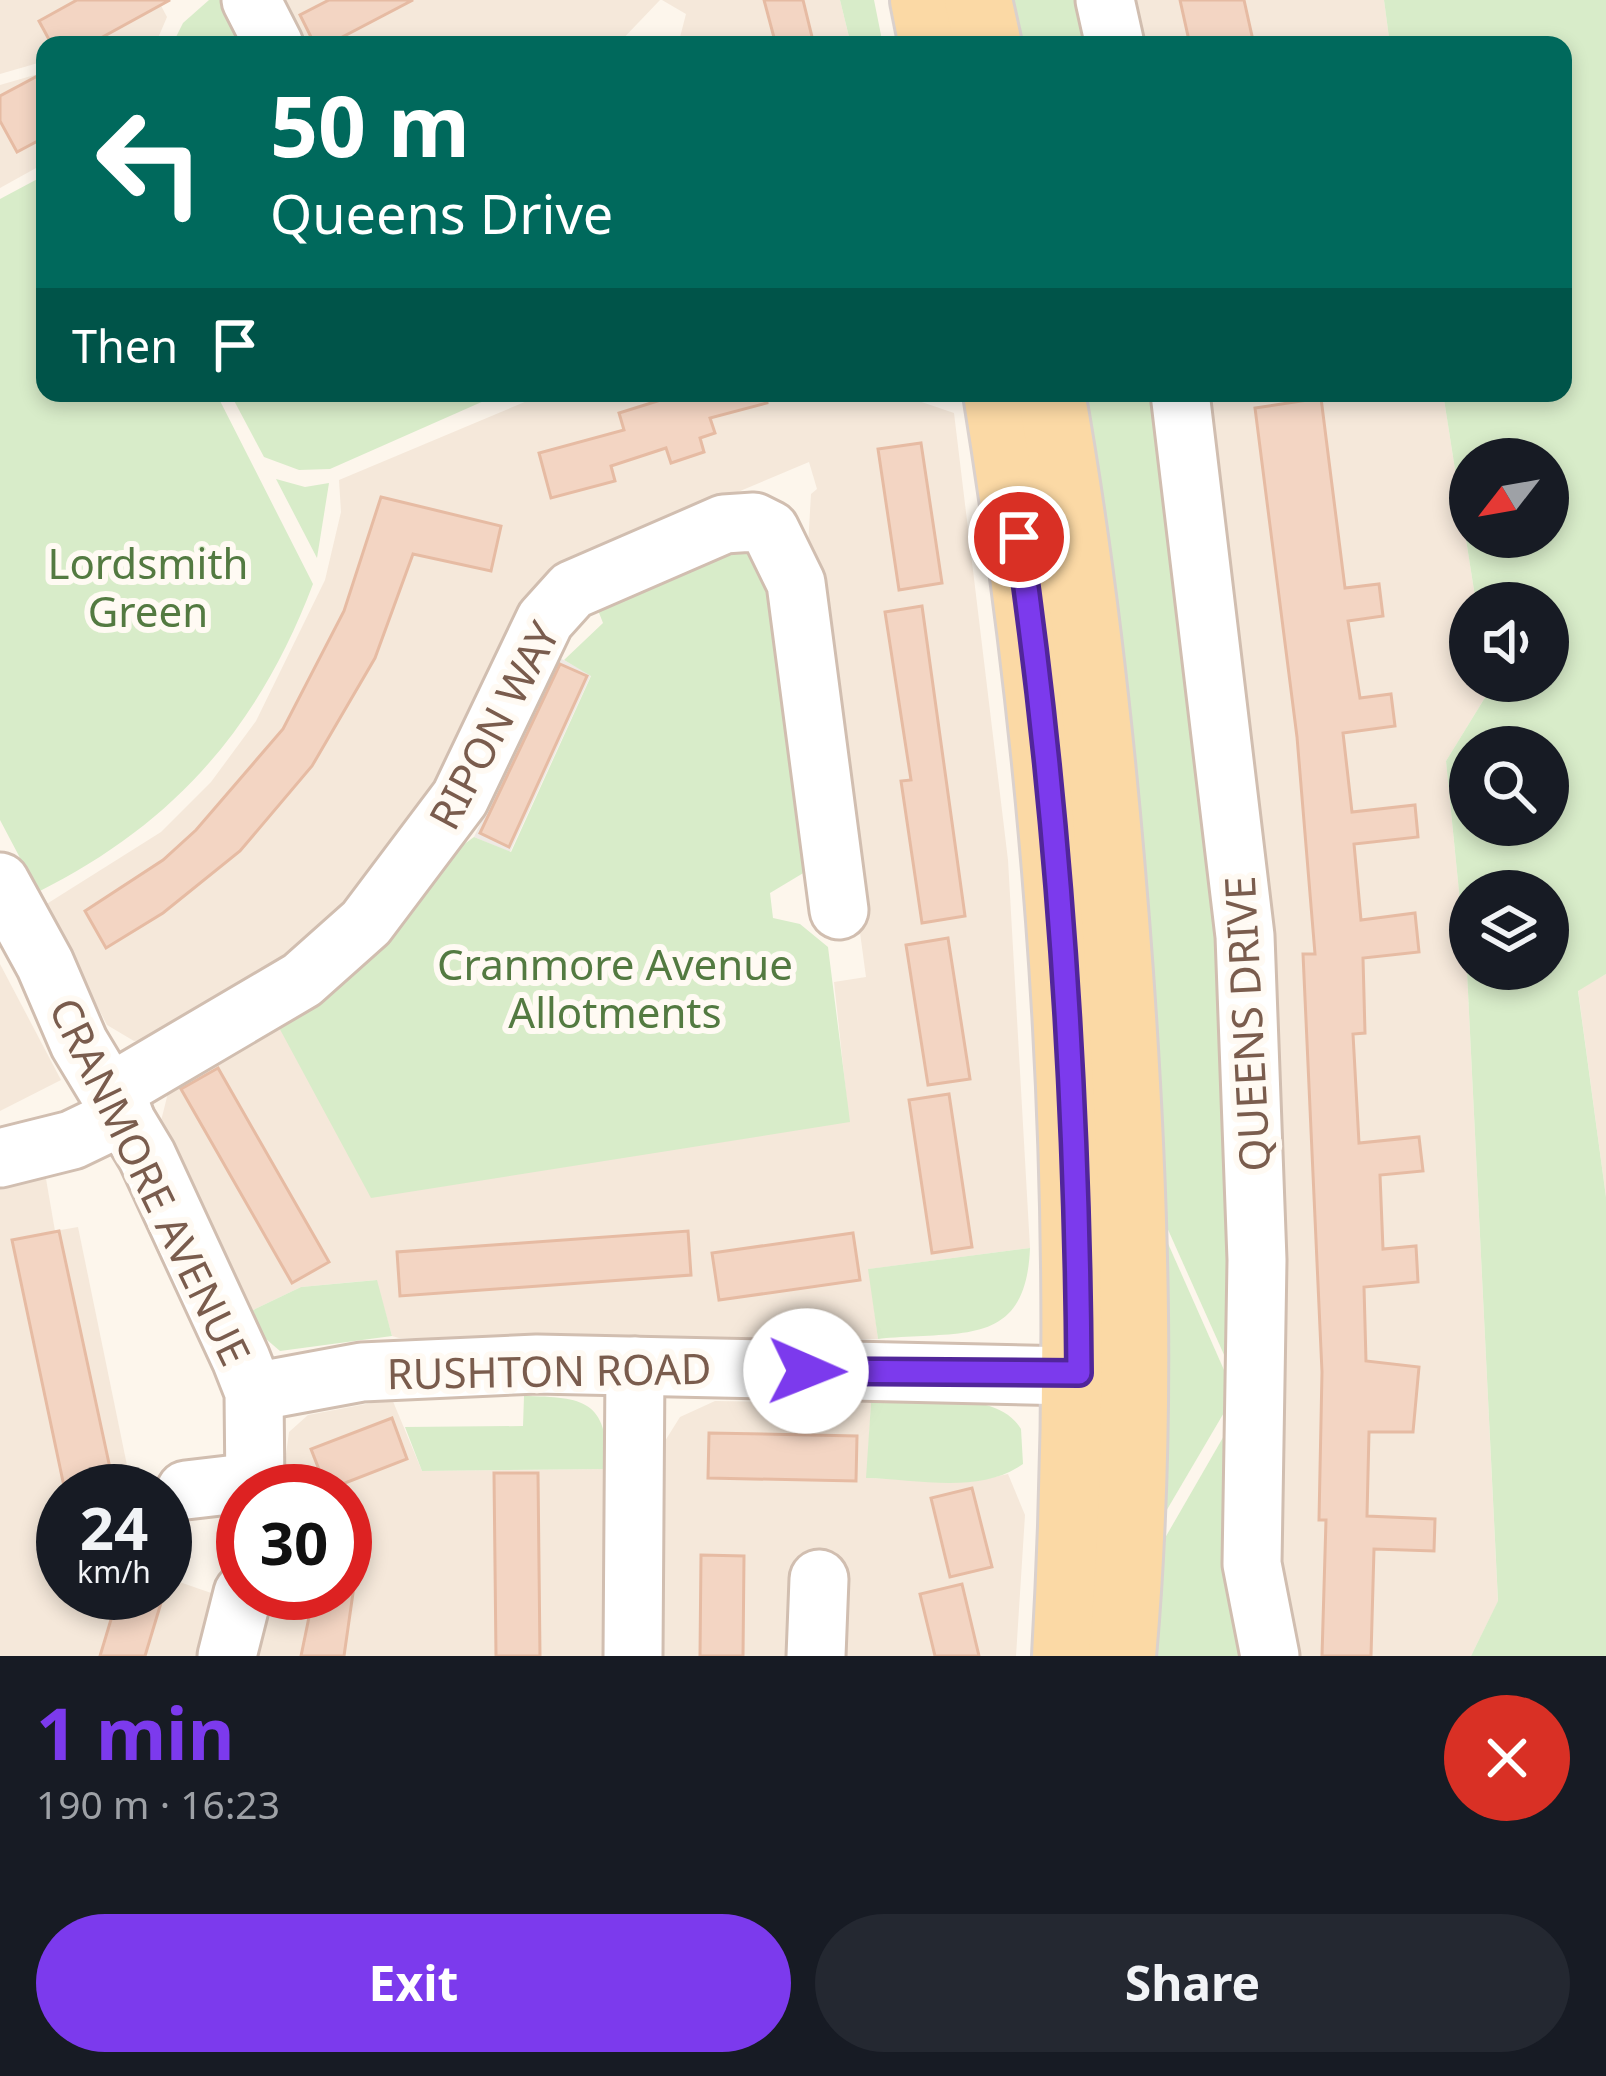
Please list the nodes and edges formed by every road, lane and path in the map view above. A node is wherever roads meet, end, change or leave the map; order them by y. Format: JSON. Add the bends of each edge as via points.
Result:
{"nodes":[{"id":1,"x":251,"y":0,"type":"edge"},
{"id":2,"x":924,"y":0,"type":"edge"},
{"id":3,"x":978,"y":0,"type":"edge"},
{"id":4,"x":1105,"y":0,"type":"edge"},
{"id":5,"x":269,"y":36,"type":"edge"},
{"id":6,"x":931,"y":36,"type":"edge"},
{"id":7,"x":986,"y":36,"type":"edge"},
{"id":8,"x":1113,"y":36,"type":"edge"},
{"id":9,"x":998,"y":402,"type":"edge"},
{"id":10,"x":1053,"y":402,"type":"edge"},
{"id":11,"x":1181,"y":402,"type":"edge"},
{"id":12,"x":0,"y":882,"type":"edge"},
{"id":13,"x":838,"y":910,"type":"dead end"},
{"id":14,"x":117,"y":1104,"type":"junction"},
{"id":15,"x":0,"y":1158,"type":"edge"},
{"id":16,"x":635,"y":1366,"type":"junction"},
{"id":17,"x":1107,"y":1376,"type":"junction"},
{"id":18,"x":254,"y":1392,"type":"junction"},
{"id":19,"x":255,"y":1464,"type":"edge"},
{"id":20,"x":819,"y":1579,"type":"dead end"},
{"id":21,"x":236,"y":1620,"type":"edge"},
{"id":22,"x":227,"y":1656,"type":"edge"},
{"id":23,"x":633,"y":1656,"type":"edge"},
{"id":24,"x":816,"y":1656,"type":"edge"},
{"id":25,"x":1066,"y":1656,"type":"edge"},
{"id":26,"x":1122,"y":1656,"type":"edge"},
{"id":27,"x":1270,"y":1656,"type":"edge"}],
"edges":[{"from":1,"to":5,"type":"street"},
{"from":2,"to":6,"type":"main road"},
{"from":3,"to":7,"type":"main road"},
{"from":4,"to":8,"type":"street"},
{"from":9,"to":17,"type":"main road","via":[[1059,878],[1078,1202]]},
{"from":10,"to":17,"type":"main road","via":[[1109,833],[1128,1101]]},
{"from":11,"to":27,"type":"street","name":"QUEENS DRIVE","via":[[1244,937],[1257,1260],[1252,1564]]},
{"from":12,"to":14,"type":"street","name":"CRANMORE AVENUE"},
{"from":13,"to":14,"type":"street","name":"RIPON WAY","via":[[796,584],[770,530],[724,524],[572,590],[545,620],[460,798],[366,923],[302,980]]},
{"from":14,"to":15,"type":"street","via":[[72,1140]]},
{"from":14,"to":18,"type":"street","name":"CRANMORE AVENUE"},
{"from":16,"to":17,"type":"street","name":"RUSHTON ROAD"},
{"from":16,"to":18,"type":"street","name":"RUSHTON ROAD","via":[[398,1370]]},
{"from":16,"to":23,"type":"street"},
{"from":17,"to":25,"type":"main road"},
{"from":17,"to":26,"type":"main road"},
{"from":18,"to":19,"type":"street","name":"CRANMORE AVENUE"},
{"from":20,"to":24,"type":"street"},
{"from":21,"to":22,"type":"street"}]}
